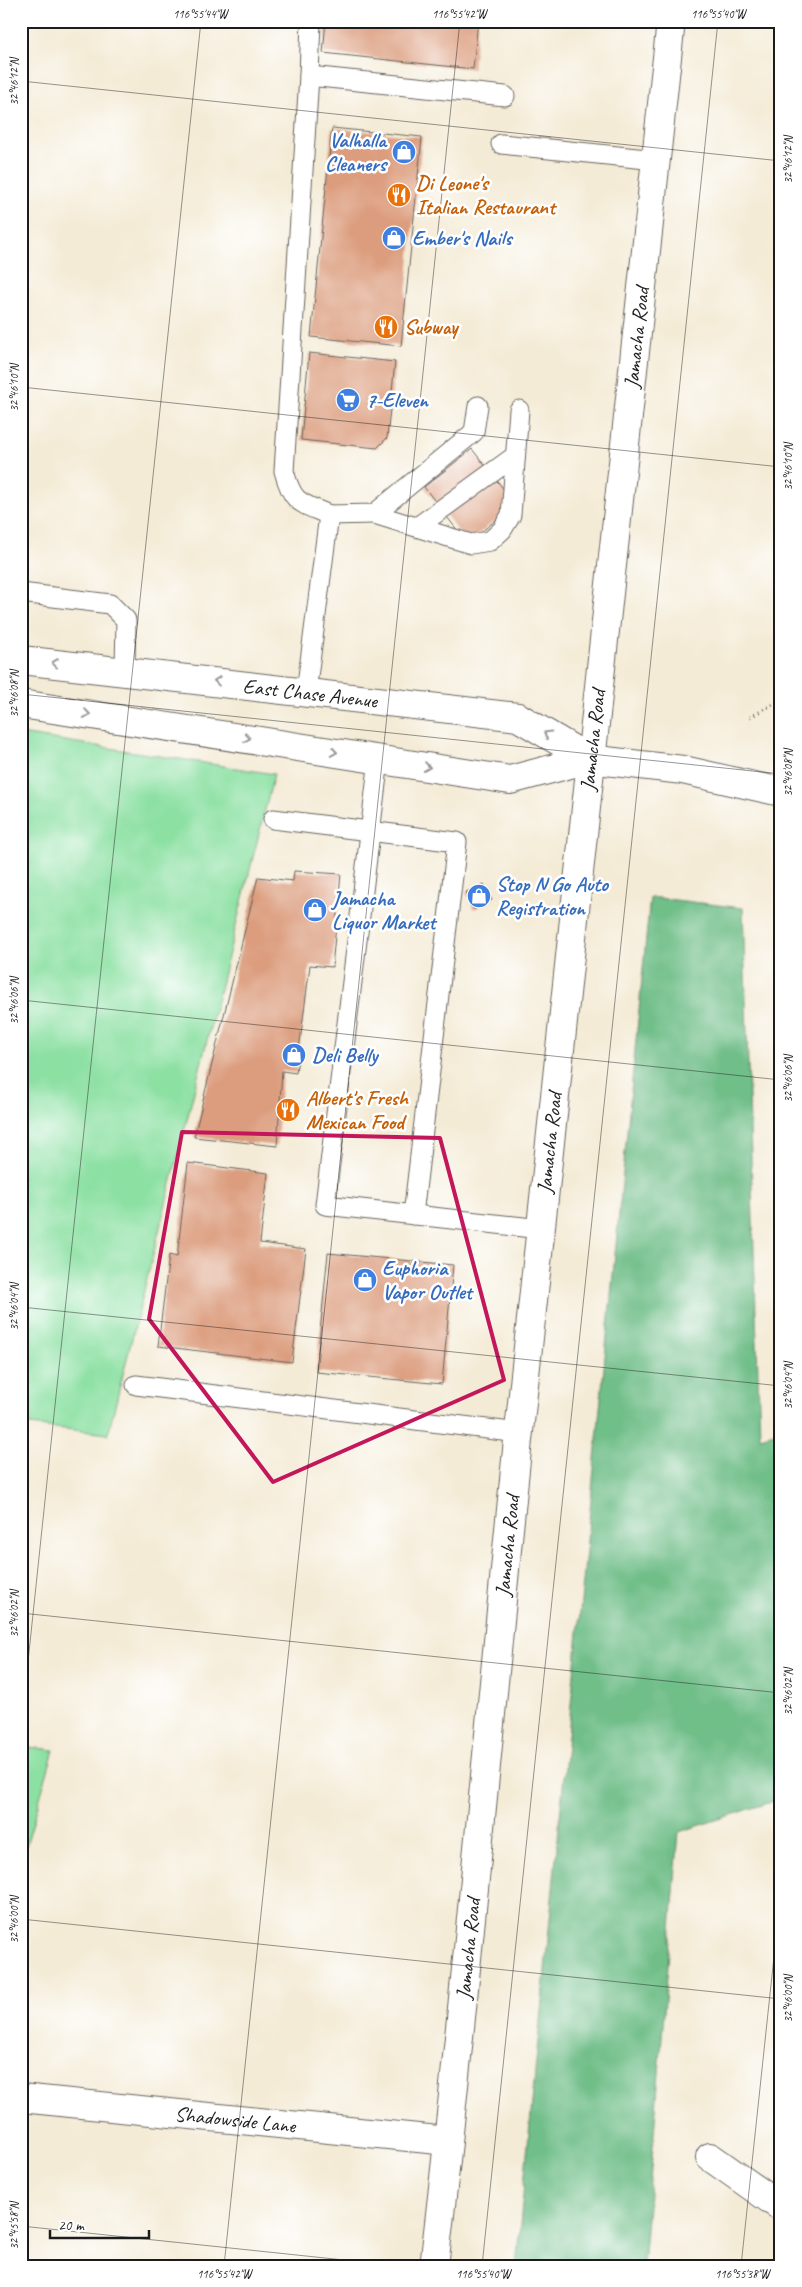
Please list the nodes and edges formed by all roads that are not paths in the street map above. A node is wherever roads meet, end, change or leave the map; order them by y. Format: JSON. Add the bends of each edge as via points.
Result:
{"nodes":[{"id":1,"x":311,"y":21,"type":"edge"},
{"id":2,"x":671,"y":21,"type":"edge"},
{"id":3,"x":309,"y":76,"type":"junction"},
{"id":4,"x":505,"y":96,"type":"dead end"},
{"id":5,"x":501,"y":144,"type":"dead end"},
{"id":6,"x":656,"y":160,"type":"junction"},
{"id":7,"x":478,"y":406,"type":"dead end"},
{"id":8,"x":518,"y":410,"type":"dead end"},
{"id":9,"x":515,"y":456,"type":"junction"},
{"id":10,"x":374,"y":514,"type":"junction"},
{"id":11,"x":329,"y":515,"type":"junction"},
{"id":12,"x":417,"y":527,"type":"junction"},
{"id":13,"x":21,"y":594,"type":"edge"},
{"id":14,"x":21,"y":660,"type":"edge"},
{"id":15,"x":125,"y":670,"type":"junction"},
{"id":16,"x":306,"y":692,"type":"junction"},
{"id":17,"x":21,"y":704,"type":"edge"},
{"id":18,"x":590,"y":759,"type":"junction"},
{"id":19,"x":379,"y":760,"type":"junction"},
{"id":20,"x":781,"y":792,"type":"edge"},
{"id":21,"x":273,"y":819,"type":"dead end"},
{"id":22,"x":370,"y":831,"type":"junction"},
{"id":23,"x":413,"y":1215,"type":"junction"},
{"id":24,"x":540,"y":1229,"type":"junction"},
{"id":25,"x":136,"y":1385,"type":"dead end"},
{"id":26,"x":519,"y":1433,"type":"junction"},
{"id":27,"x":21,"y":2098,"type":"edge"},
{"id":28,"x":448,"y":2141,"type":"junction"},
{"id":29,"x":710,"y":2157,"type":"dead end"},
{"id":30,"x":781,"y":2207,"type":"edge"},
{"id":31,"x":434,"y":2266,"type":"edge"}],
"edges":[{"from":1,"to":3,"type":"lane"},
{"from":2,"to":6,"type":"main road","name":"Jamacha Road"},
{"from":3,"to":4,"type":"lane"},
{"from":3,"to":11,"type":"lane","via":[[284,471],[297,502]]},
{"from":5,"to":6,"type":"lane"},
{"from":6,"to":18,"type":"main road","name":"Jamacha Road"},
{"from":7,"to":10,"type":"lane","via":[[474,432]]},
{"from":8,"to":9,"type":"lane"},
{"from":9,"to":12,"type":"lane"},
{"from":9,"to":12,"type":"lane","via":[[511,515],[490,541],[471,544]]},
{"from":10,"to":11,"type":"lane"},
{"from":10,"to":12,"type":"lane"},
{"from":11,"to":16,"type":"lane"},
{"from":13,"to":15,"type":"lane","via":[[110,604],[126,620]]},
{"from":15,"to":14,"type":"main road","name":"East Chase Avenue","one_way":true},
{"from":16,"to":15,"type":"main road","name":"East Chase Avenue","one_way":true},
{"from":18,"to":16,"type":"main road","name":"East Chase Avenue","one_way":true,"via":[[518,717]]},
{"from":17,"to":19,"type":"main road","name":"East Chase Avenue","one_way":true},
{"from":19,"to":18,"type":"main road","name":"East Chase Avenue","one_way":true,"via":[[510,780]]},
{"from":18,"to":20,"type":"main road","name":"East Chase Avenue","via":[[683,770]]},
{"from":18,"to":24,"type":"main road","name":"Jamacha Road"},
{"from":19,"to":22,"type":"lane"},
{"from":21,"to":22,"type":"lane"},
{"from":22,"to":23,"type":"lane","via":[[457,842]]},
{"from":22,"to":23,"type":"lane","via":[[325,1206]]},
{"from":23,"to":24,"type":"lane"},
{"from":24,"to":26,"type":"main road","name":"Jamacha Road"},
{"from":25,"to":26,"type":"lane"},
{"from":26,"to":28,"type":"main road","name":"Jamacha Road"},
{"from":27,"to":28,"type":"main road","name":"Shadowside Lane"},
{"from":28,"to":31,"type":"main road","name":"Jamacha Road"},
{"from":29,"to":30,"type":"main road"}]}
